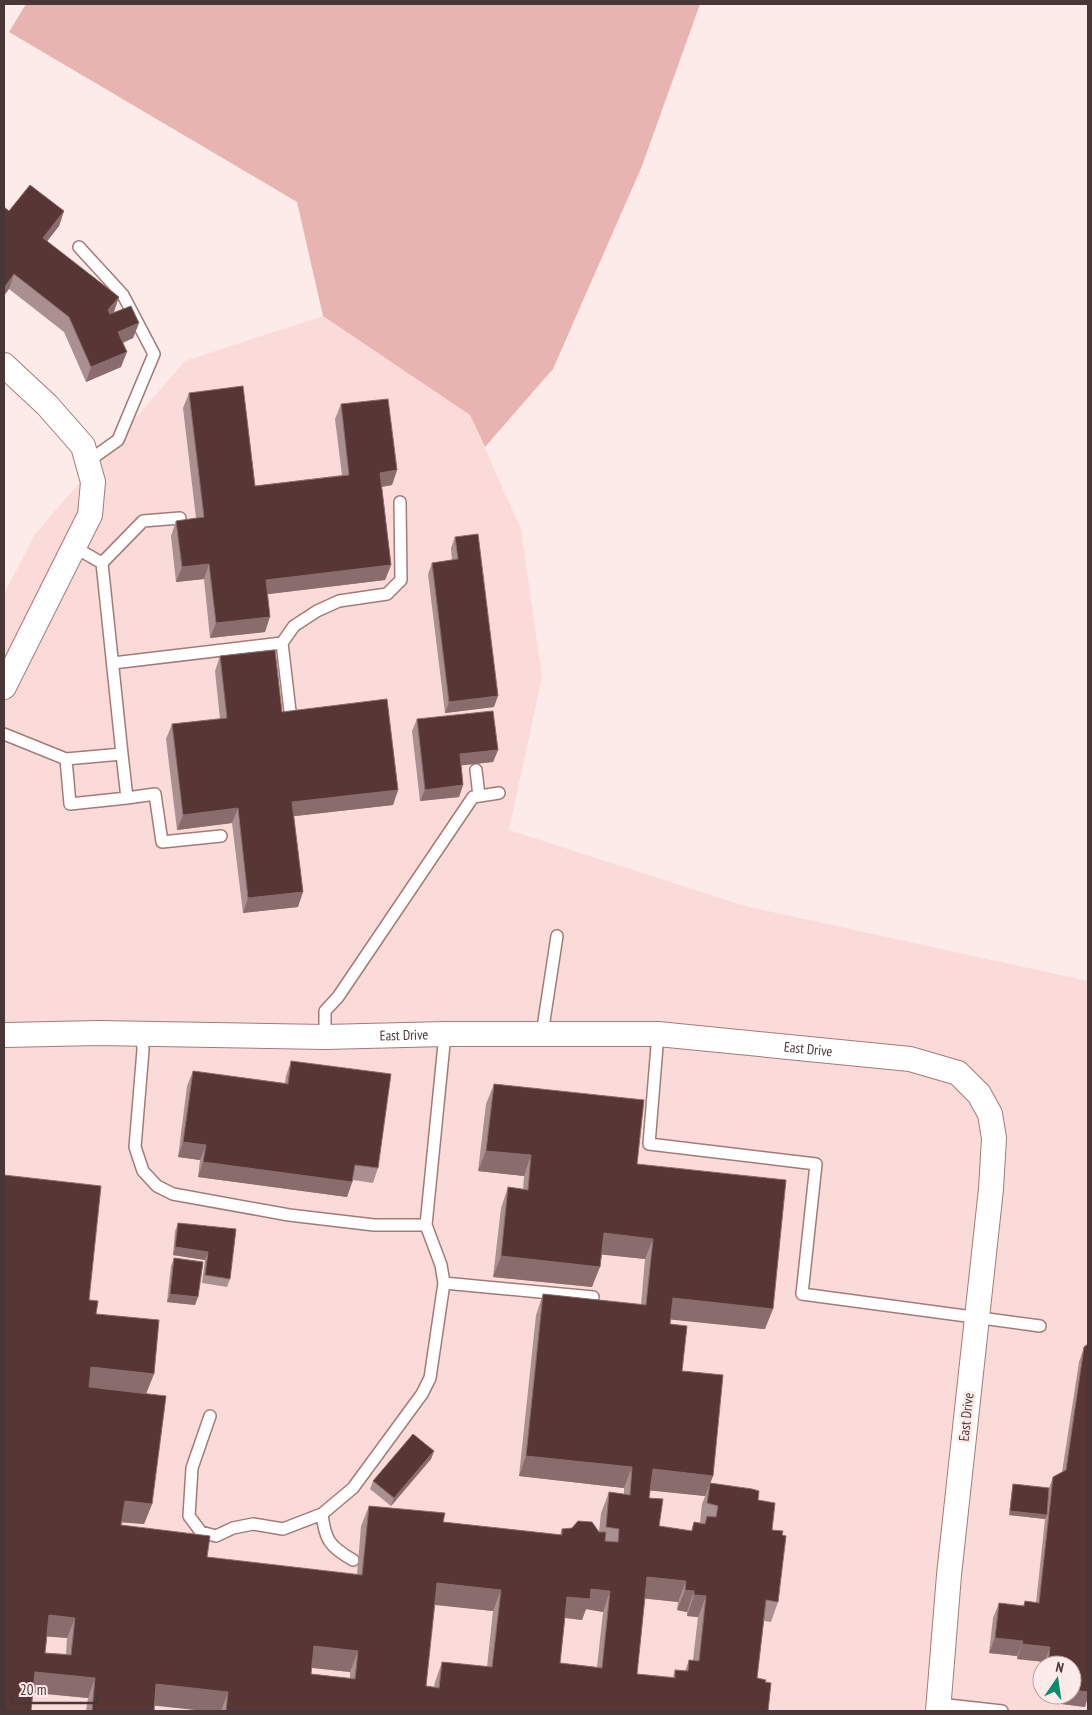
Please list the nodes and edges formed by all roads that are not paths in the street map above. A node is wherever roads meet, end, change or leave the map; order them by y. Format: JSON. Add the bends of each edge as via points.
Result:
{"nodes":[{"id":1,"x":79,"y":247,"type":"dead end"},
{"id":2,"x":4,"y":365,"type":"edge"},
{"id":3,"x":87,"y":462,"type":"junction"},
{"id":4,"x":400,"y":502,"type":"dead end"},
{"id":5,"x":180,"y":518,"type":"edge"},
{"id":6,"x":74,"y":547,"type":"junction"},
{"id":7,"x":102,"y":563,"type":"junction"},
{"id":8,"x":282,"y":643,"type":"junction"},
{"id":9,"x":113,"y":663,"type":"junction"},
{"id":10,"x":4,"y":688,"type":"edge"},
{"id":11,"x":290,"y":711,"type":"edge"},
{"id":12,"x":4,"y":734,"type":"edge"},
{"id":13,"x":122,"y":754,"type":"junction"},
{"id":14,"x":66,"y":759,"type":"junction"},
{"id":15,"x":476,"y":770,"type":"edge"},
{"id":16,"x":499,"y":793,"type":"dead end"},
{"id":17,"x":479,"y":796,"type":"junction"},
{"id":18,"x":127,"y":798,"type":"junction"},
{"id":19,"x":221,"y":836,"type":"edge"},
{"id":20,"x":557,"y":936,"type":"dead end"},
{"id":21,"x":142,"y":1034,"type":"junction"},
{"id":22,"x":445,"y":1034,"type":"junction"},
{"id":23,"x":542,"y":1034,"type":"junction"},
{"id":24,"x":658,"y":1034,"type":"junction"},
{"id":25,"x":4,"y":1036,"type":"edge"},
{"id":26,"x":325,"y":1037,"type":"junction"},
{"id":27,"x":426,"y":1225,"type":"junction"},
{"id":28,"x":444,"y":1283,"type":"junction"},
{"id":29,"x":593,"y":1297,"type":"edge"},
{"id":30,"x":976,"y":1316,"type":"junction"},
{"id":31,"x":1040,"y":1326,"type":"dead end"},
{"id":32,"x":210,"y":1416,"type":"dead end"},
{"id":33,"x":322,"y":1514,"type":"junction"},
{"id":34,"x":353,"y":1560,"type":"dead end"},
{"id":35,"x":938,"y":1708,"type":"edge"},
{"id":36,"x":1002,"y":1711,"type":"edge"}],
"edges":[{"from":1,"to":3,"type":"lane","via":[[123,295],[154,354],[118,440]]},
{"from":2,"to":3,"type":"street","via":[[48,405],[83,446]]},
{"from":3,"to":6,"type":"street","via":[[93,482],[90,515]]},
{"from":4,"to":8,"type":"lane","via":[[400,580],[387,594],[340,601],[318,611],[294,626]]},
{"from":5,"to":7,"type":"lane","via":[[143,521]]},
{"from":6,"to":7,"type":"lane"},
{"from":6,"to":10,"type":"street"},
{"from":7,"to":9,"type":"lane"},
{"from":8,"to":9,"type":"lane"},
{"from":8,"to":11,"type":"lane"},
{"from":9,"to":13,"type":"lane"},
{"from":12,"to":14,"type":"lane"},
{"from":13,"to":14,"type":"lane"},
{"from":13,"to":18,"type":"lane"},
{"from":14,"to":18,"type":"lane","via":[[70,804]]},
{"from":15,"to":17,"type":"lane"},
{"from":16,"to":17,"type":"lane"},
{"from":17,"to":26,"type":"lane","via":[[472,796],[338,997],[325,1011]]},
{"from":18,"to":19,"type":"lane","via":[[156,794],[162,842]]},
{"from":20,"to":23,"type":"lane"},
{"from":21,"to":25,"type":"street","name":"East Drive"},
{"from":21,"to":26,"type":"street","name":"East Drive"},
{"from":21,"to":27,"type":"lane","via":[[135,1147],[143,1171],[157,1186],[173,1194],[289,1215],[374,1225]]},
{"from":22,"to":23,"type":"street","name":"East Drive"},
{"from":22,"to":26,"type":"street","name":"East Drive"},
{"from":22,"to":27,"type":"lane"},
{"from":23,"to":24,"type":"street","name":"East Drive"},
{"from":24,"to":30,"type":"street","name":"East Drive","via":[[910,1058],[958,1073],[979,1094],[990,1114],[994,1138]]},
{"from":24,"to":30,"type":"lane","via":[[650,1144],[816,1164],[802,1294]]},
{"from":27,"to":28,"type":"lane"},
{"from":28,"to":29,"type":"lane"},
{"from":28,"to":33,"type":"lane","via":[[430,1378],[422,1394],[353,1488]]},
{"from":30,"to":31,"type":"lane"},
{"from":30,"to":35,"type":"street","name":"East Drive"},
{"from":32,"to":33,"type":"lane","via":[[192,1468],[189,1516],[201,1532],[216,1536],[253,1524],[283,1529]]},
{"from":33,"to":34,"type":"lane","via":[[324,1533],[337,1551]]},
{"from":35,"to":36,"type":"lane"}]}
